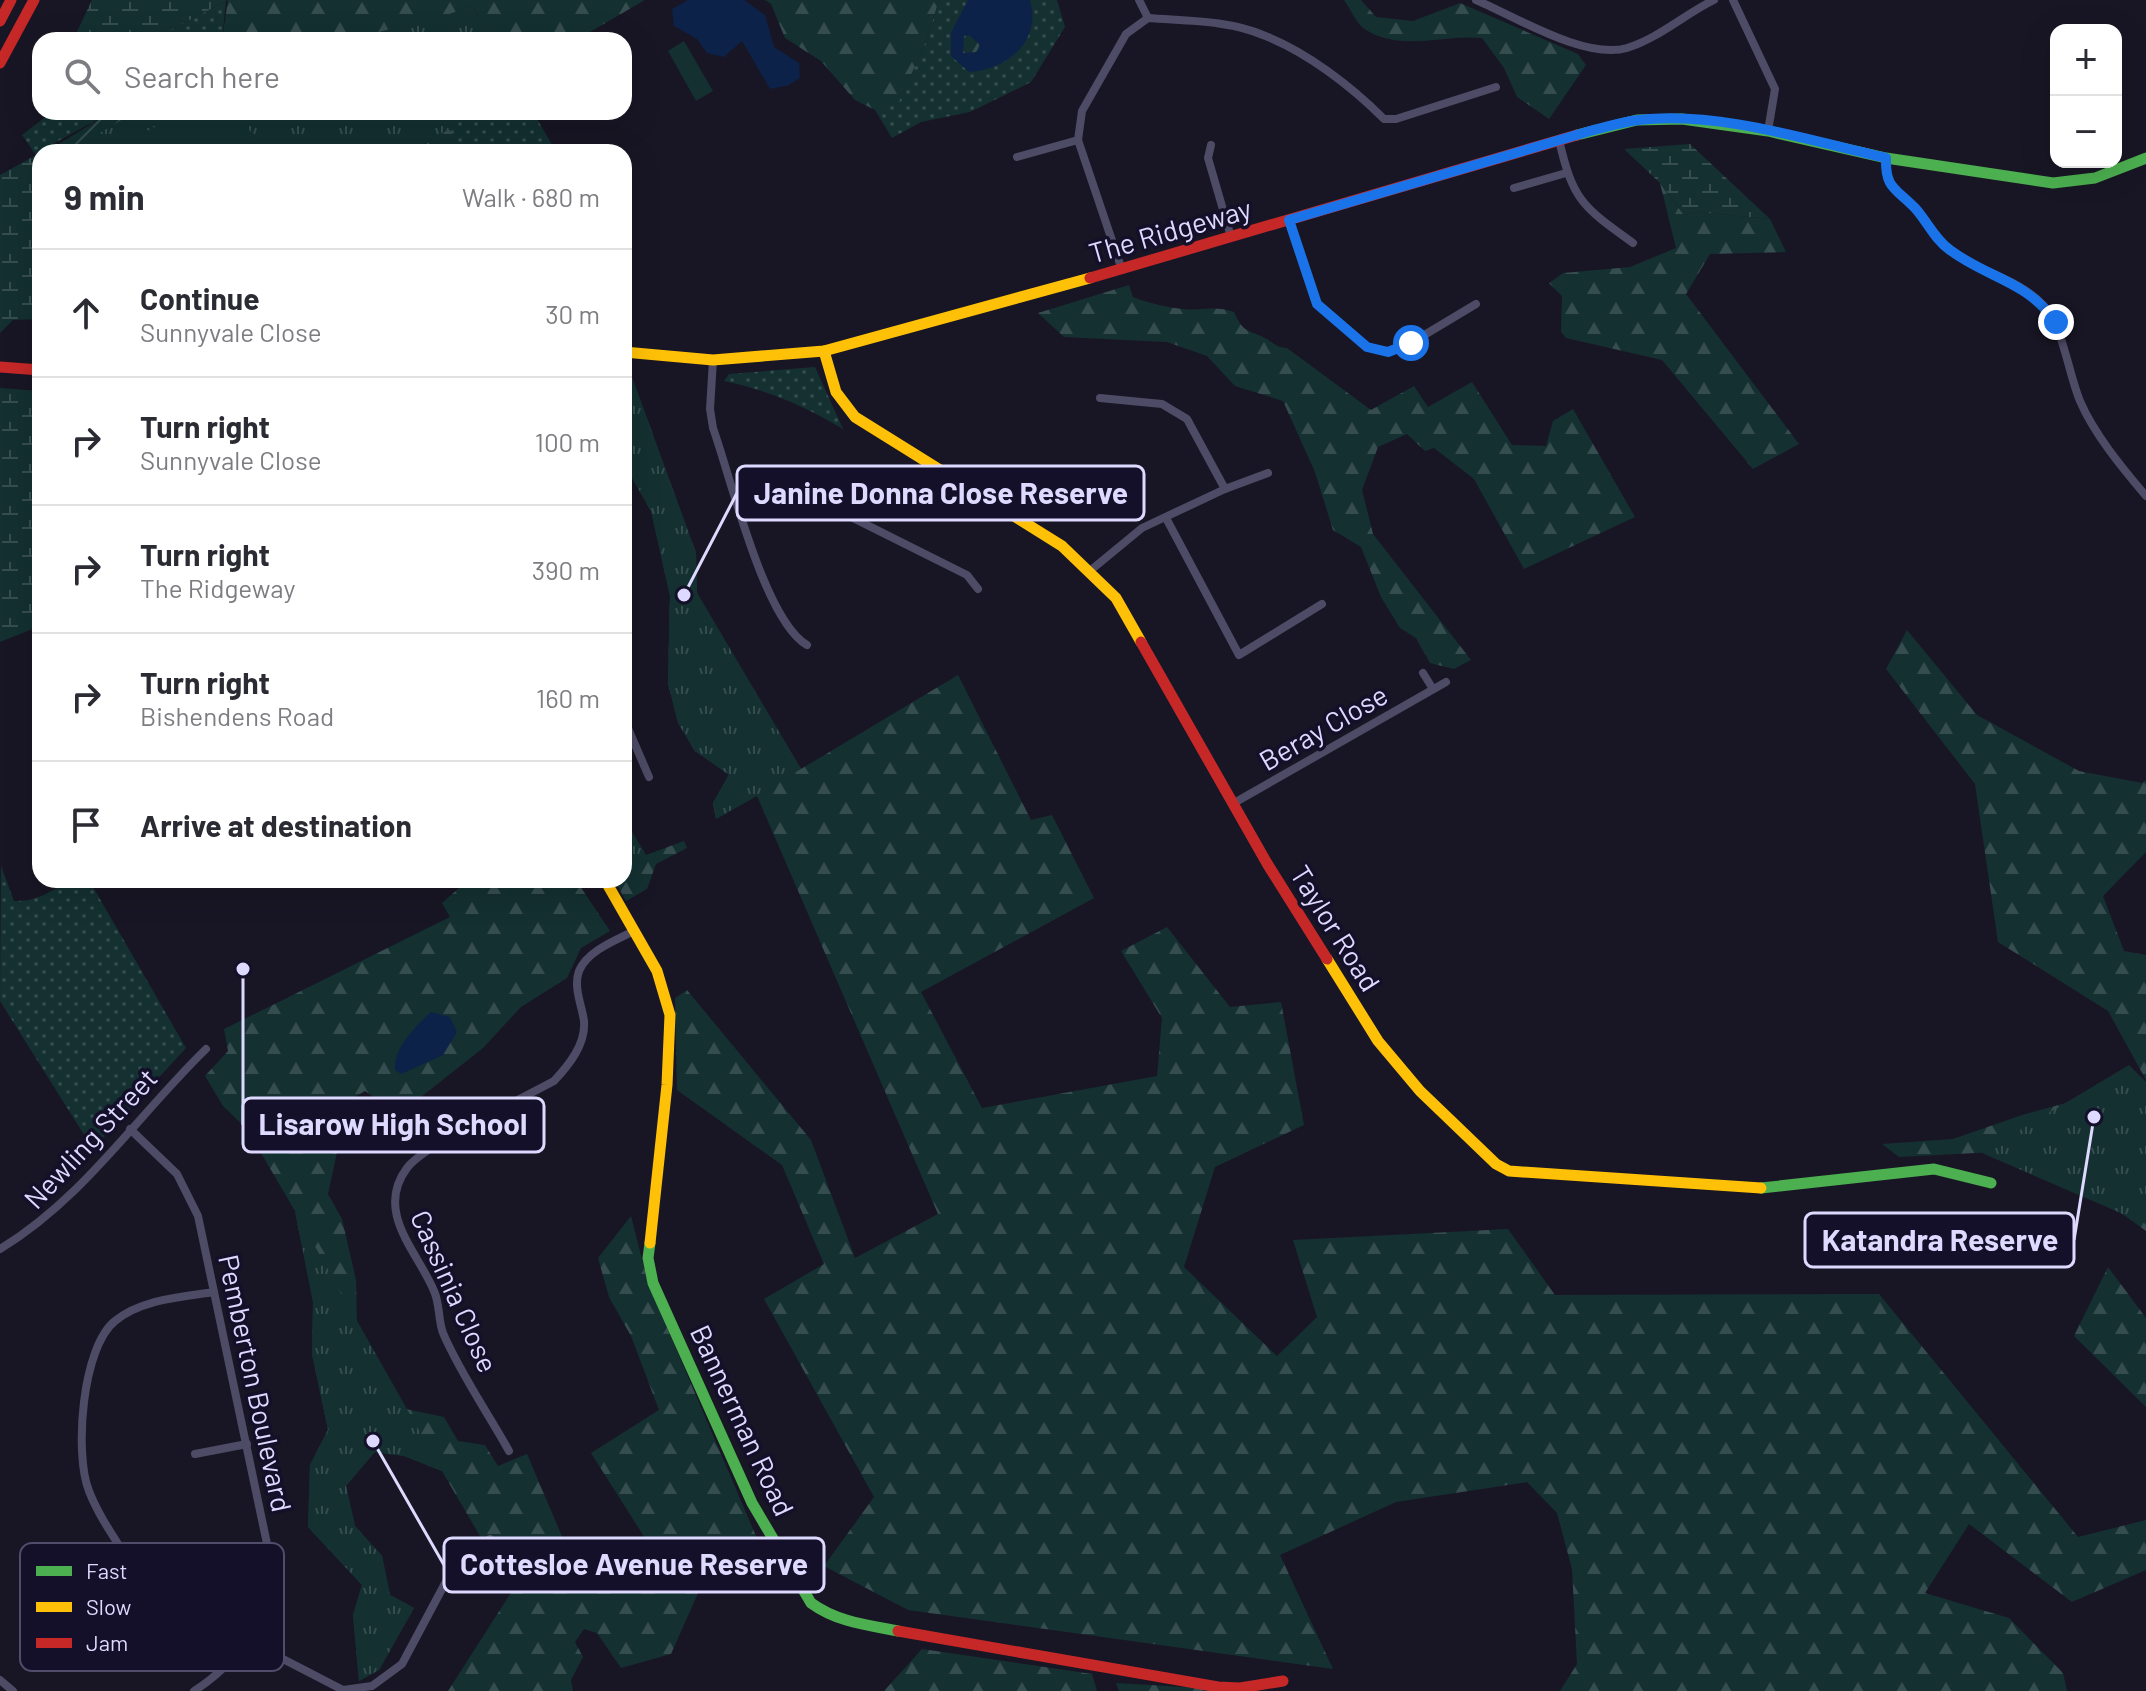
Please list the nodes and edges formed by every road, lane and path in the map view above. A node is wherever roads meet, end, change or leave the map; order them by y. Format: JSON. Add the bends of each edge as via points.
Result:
{"nodes":[{"id":1,"x":11,"y":0,"type":"edge"},
{"id":2,"x":1139,"y":0,"type":"edge"},
{"id":3,"x":1476,"y":0,"type":"edge"},
{"id":4,"x":1714,"y":0,"type":"edge"},
{"id":5,"x":1733,"y":0,"type":"edge"},
{"id":6,"x":33,"y":2,"type":"edge"},
{"id":7,"x":1148,"y":18,"type":"junction"},
{"id":8,"x":0,"y":21,"type":"edge"},
{"id":9,"x":0,"y":46,"type":"edge"},
{"id":10,"x":0,"y":63,"type":"edge"},
{"id":11,"x":1496,"y":87,"type":"dead end"},
{"id":12,"x":1768,"y":131,"type":"junction"},
{"id":13,"x":1078,"y":140,"type":"junction"},
{"id":14,"x":1559,"y":140,"type":"junction"},
{"id":15,"x":1211,"y":145,"type":"dead end"},
{"id":16,"x":1017,"y":157,"type":"dead end"},
{"id":17,"x":1886,"y":158,"type":"junction"},
{"id":18,"x":2146,"y":158,"type":"edge"},
{"id":19,"x":1566,"y":173,"type":"junction"},
{"id":20,"x":1514,"y":188,"type":"dead end"},
{"id":21,"x":1289,"y":220,"type":"junction"},
{"id":22,"x":1231,"y":237,"type":"junction"},
{"id":23,"x":1633,"y":243,"type":"dead end"},
{"id":24,"x":1122,"y":270,"type":"junction"},
{"id":25,"x":1476,"y":304,"type":"dead end"},
{"id":26,"x":824,"y":351,"type":"junction"},
{"id":27,"x":632,"y":353,"type":"edge"},
{"id":28,"x":713,"y":360,"type":"junction"},
{"id":29,"x":0,"y":367,"type":"edge"},
{"id":30,"x":32,"y":369,"type":"edge"},
{"id":31,"x":1100,"y":398,"type":"dead end"},
{"id":32,"x":1268,"y":473,"type":"dead end"},
{"id":33,"x":1225,"y":489,"type":"junction"},
{"id":34,"x":737,"y":496,"type":"junction"},
{"id":35,"x":2146,"y":496,"type":"edge"},
{"id":36,"x":1166,"y":518,"type":"junction"},
{"id":37,"x":1091,"y":570,"type":"junction"},
{"id":38,"x":978,"y":589,"type":"dead end"},
{"id":39,"x":1322,"y":604,"type":"dead end"},
{"id":40,"x":807,"y":645,"type":"dead end"},
{"id":41,"x":1423,"y":673,"type":"dead end"},
{"id":42,"x":1446,"y":682,"type":"dead end"},
{"id":43,"x":1433,"y":689,"type":"junction"},
{"id":44,"x":632,"y":738,"type":"edge"},
{"id":45,"x":649,"y":777,"type":"dead end"},
{"id":46,"x":1234,"y":803,"type":"junction"},
{"id":47,"x":610,"y":888,"type":"edge"},
{"id":48,"x":634,"y":931,"type":"junction"},
{"id":49,"x":206,"y":1049,"type":"dead end"},
{"id":50,"x":130,"y":1129,"type":"junction"},
{"id":51,"x":1991,"y":1183,"type":"dead end"},
{"id":52,"x":0,"y":1249,"type":"edge"},
{"id":53,"x":214,"y":1292,"type":"junction"},
{"id":54,"x":247,"y":1444,"type":"junction"},
{"id":55,"x":509,"y":1451,"type":"dead end"},
{"id":56,"x":195,"y":1454,"type":"dead end"},
{"id":57,"x":490,"y":1539,"type":"dead end"},
{"id":58,"x":119,"y":1543,"type":"edge"},
{"id":59,"x":267,"y":1543,"type":"edge"},
{"id":60,"x":284,"y":1660,"type":"edge"},
{"id":61,"x":220,"y":1671,"type":"edge"},
{"id":62,"x":0,"y":1680,"type":"edge"},
{"id":63,"x":1283,"y":1681,"type":"dead end"},
{"id":64,"x":13,"y":1691,"type":"edge"},
{"id":65,"x":194,"y":1691,"type":"edge"}],
"edges":[{"from":1,"to":8,"type":"street"},
{"from":2,"to":7,"type":"street"},
{"from":3,"to":4,"type":"street","via":[[1576,44],[1605,51],[1628,48]]},
{"from":5,"to":12,"type":"street","via":[[1775,89]]},
{"from":6,"to":9,"type":"street"},
{"from":6,"to":10,"type":"street"},
{"from":7,"to":11,"type":"street","via":[[1214,23],[1264,35],[1323,68],[1384,119]]},
{"from":7,"to":13,"type":"street","via":[[1126,34],[1082,111]]},
{"from":12,"to":14,"type":"street","name":"The Ridgeway","via":[[1682,119],[1637,120]]},
{"from":12,"to":17,"type":"street","name":"The Ridgeway"},
{"from":13,"to":16,"type":"street"},
{"from":13,"to":24,"type":"street"},
{"from":14,"to":19,"type":"street"},
{"from":14,"to":21,"type":"street","name":"The Ridgeway"},
{"from":15,"to":22,"type":"street","via":[[1208,158]]},
{"from":17,"to":18,"type":"street","name":"The Ridgeway","via":[[2053,183],[2095,178]]},
{"from":17,"to":35,"type":"street","via":[[1891,186],[1946,248],[2011,281],[2056,322],[2082,405]]},
{"from":19,"to":20,"type":"street"},
{"from":19,"to":23,"type":"street","via":[[1586,205]]},
{"from":21,"to":22,"type":"street","name":"The Ridgeway"},
{"from":21,"to":25,"type":"street","via":[[1317,304],[1367,347],[1388,352],[1411,343]]},
{"from":22,"to":24,"type":"street","name":"The Ridgeway"},
{"from":24,"to":26,"type":"street","name":"The Ridgeway"},
{"from":26,"to":28,"type":"street","name":"The Ridgeway"},
{"from":26,"to":37,"type":"street","name":"Taylor Road","via":[[836,392],[855,417],[1062,546]]},
{"from":27,"to":28,"type":"street","name":"The Ridgeway"},
{"from":28,"to":34,"type":"street","via":[[713,428]]},
{"from":29,"to":30,"type":"street"},
{"from":31,"to":33,"type":"street","via":[[1162,404],[1187,419]]},
{"from":32,"to":33,"type":"street"},
{"from":33,"to":36,"type":"street"},
{"from":34,"to":38,"type":"street","via":[[789,486],[967,575]]},
{"from":34,"to":40,"type":"street","via":[[770,599]]},
{"from":36,"to":37,"type":"street","via":[[1142,528]]},
{"from":36,"to":39,"type":"street","via":[[1239,655]]},
{"from":37,"to":46,"type":"street","name":"Taylor Road","via":[[1116,598]]},
{"from":41,"to":43,"type":"street"},
{"from":42,"to":43,"type":"street","name":"Beray Close"},
{"from":43,"to":46,"type":"street","name":"Beray Close"},
{"from":44,"to":45,"type":"street"},
{"from":46,"to":51,"type":"street","name":"Taylor Road","via":[[1378,1041],[1420,1091],[1496,1164],[1523,1172],[1722,1189],[1934,1169]]},
{"from":47,"to":48,"type":"street","name":"Bannerman Road"},
{"from":48,"to":55,"type":"street","name":"Cassinia Close","via":[[598,950],[579,971],[584,1024],[569,1065],[554,1081],[416,1159],[398,1186],[398,1225],[435,1293],[444,1334]]},
{"from":48,"to":63,"type":"street","name":"Bannerman Road","via":[[657,971],[670,1015],[648,1258],[653,1283],[752,1503],[811,1603],[826,1614],[868,1626],[1210,1685],[1240,1688]]},
{"from":49,"to":50,"type":"street","name":"Newling Street"},
{"from":50,"to":52,"type":"street","name":"Newling Street","via":[[69,1198]]},
{"from":50,"to":53,"type":"street","name":"Pemberton Boulevard","via":[[187,1187]]},
{"from":53,"to":54,"type":"street","name":"Pemberton Boulevard"},
{"from":53,"to":58,"type":"street","via":[[132,1310],[115,1320],[96,1344],[82,1467],[89,1491]]},
{"from":54,"to":56,"type":"street"},
{"from":54,"to":59,"type":"street","name":"Pemberton Boulevard"},
{"from":57,"to":60,"type":"street","via":[[458,1559],[402,1664],[372,1686],[343,1690]]},
{"from":61,"to":65,"type":"street","name":"Pemberton Boulevard"},
{"from":62,"to":64,"type":"street"}]}
